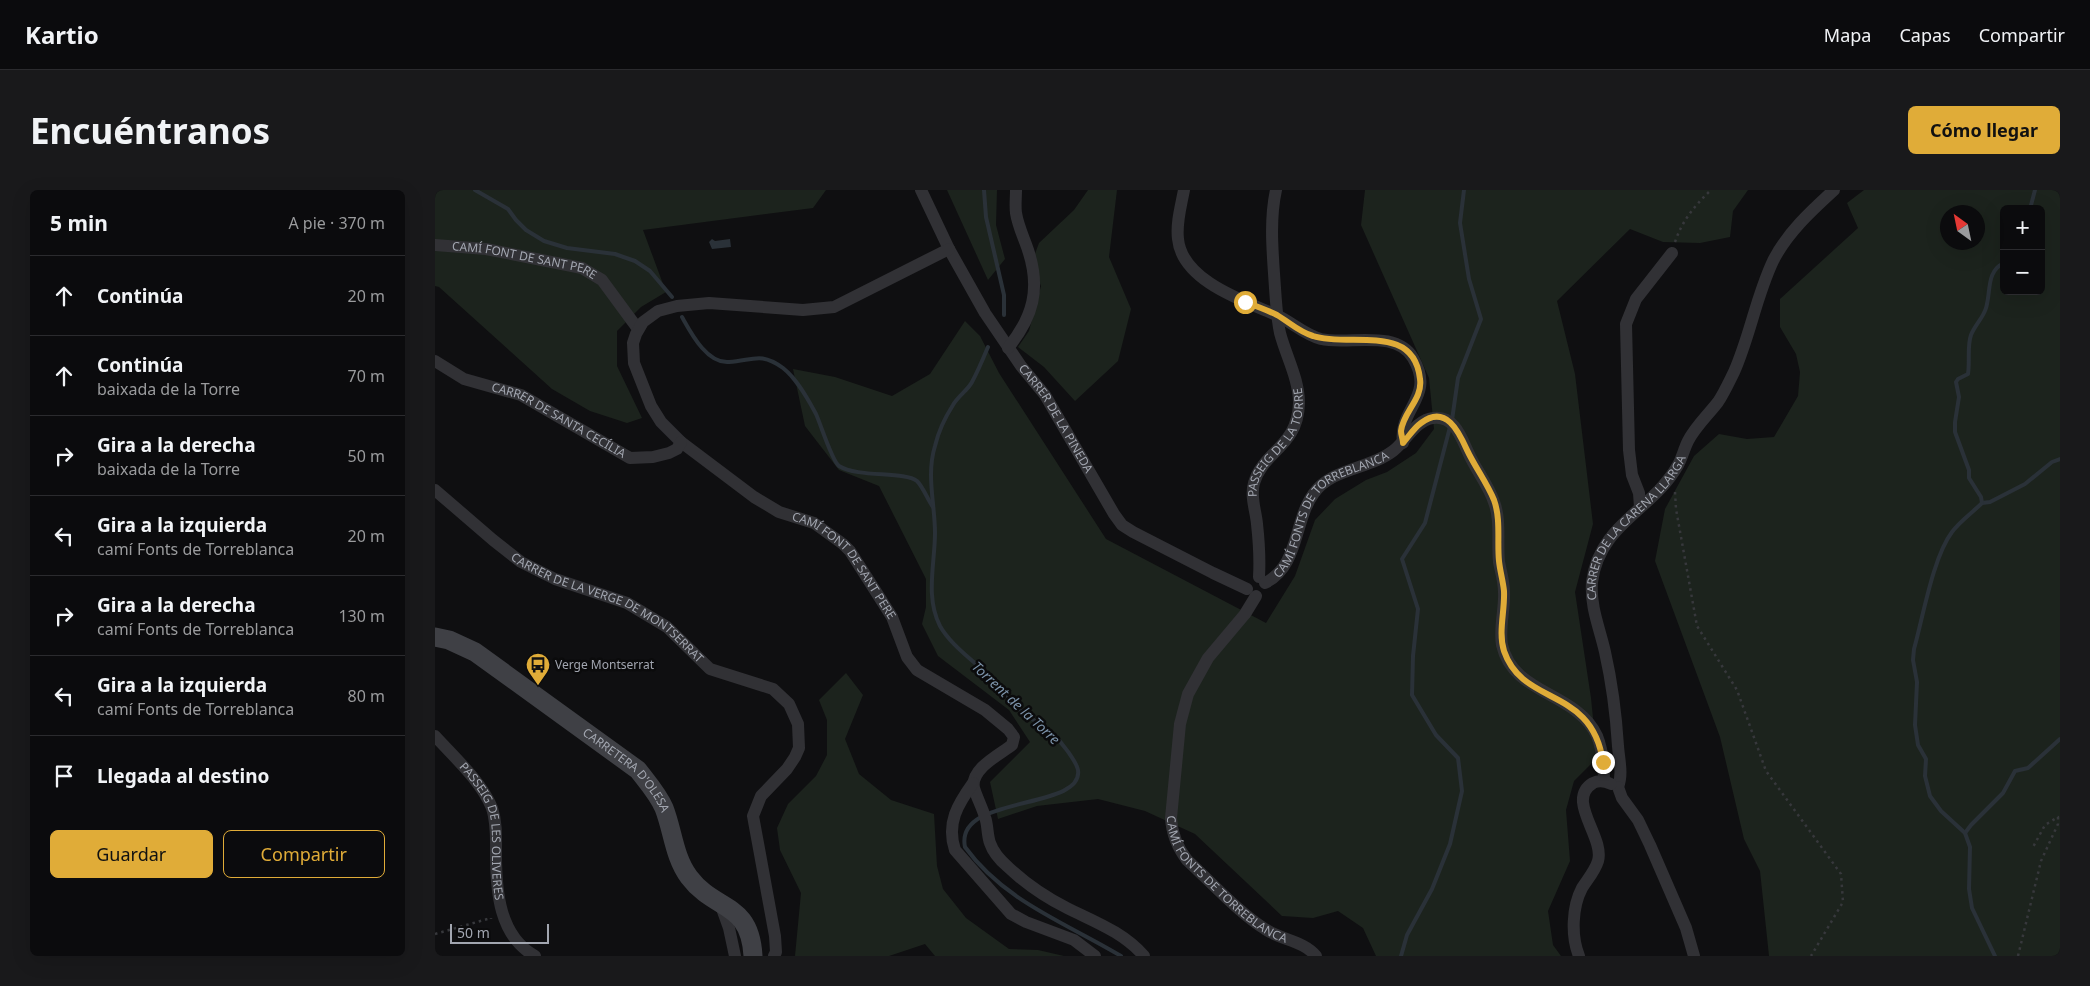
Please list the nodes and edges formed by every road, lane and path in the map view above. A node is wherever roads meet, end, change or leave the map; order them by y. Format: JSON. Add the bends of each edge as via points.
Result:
{"nodes":[{"id":1,"x":921,"y":190,"type":"edge"},
{"id":2,"x":1016,"y":190,"type":"edge"},
{"id":3,"x":1184,"y":190,"type":"edge"},
{"id":4,"x":1276,"y":190,"type":"edge"},
{"id":5,"x":1711,"y":190,"type":"edge"},
{"id":6,"x":1835,"y":190,"type":"edge"},
{"id":7,"x":435,"y":245,"type":"edge"},
{"id":8,"x":949,"y":249,"type":"junction"},
{"id":9,"x":1672,"y":254,"type":"joint"},
{"id":10,"x":1277,"y":316,"type":"junction"},
{"id":11,"x":638,"y":329,"type":"junction"},
{"id":12,"x":1008,"y":348,"type":"junction"},
{"id":13,"x":435,"y":361,"type":"edge"},
{"id":14,"x":681,"y":442,"type":"junction"},
{"id":15,"x":1403,"y":443,"type":"junction"},
{"id":16,"x":1673,"y":473,"type":"junction"},
{"id":17,"x":435,"y":490,"type":"edge"},
{"id":18,"x":1640,"y":507,"type":"junction"},
{"id":19,"x":1262,"y":580,"type":"junction"},
{"id":20,"x":1252,"y":592,"type":"junction"},
{"id":21,"x":435,"y":626,"type":"edge"},
{"id":22,"x":442,"y":638,"type":"edge"},
{"id":23,"x":435,"y":736,"type":"edge"},
{"id":24,"x":1604,"y":781,"type":"junction"},
{"id":25,"x":973,"y":783,"type":"junction"},
{"id":26,"x":1618,"y":787,"type":"junction"},
{"id":27,"x":2032,"y":849,"type":"dead end"},
{"id":28,"x":720,"y":902,"type":"junction"},
{"id":29,"x":503,"y":914,"type":"junction"},
{"id":30,"x":435,"y":934,"type":"edge"},
{"id":31,"x":535,"y":956,"type":"edge"},
{"id":32,"x":735,"y":956,"type":"edge"},
{"id":33,"x":753,"y":956,"type":"edge"},
{"id":34,"x":774,"y":956,"type":"edge"},
{"id":35,"x":1095,"y":956,"type":"edge"},
{"id":36,"x":1144,"y":956,"type":"edge"},
{"id":37,"x":1317,"y":956,"type":"edge"},
{"id":38,"x":1579,"y":956,"type":"edge"},
{"id":39,"x":1694,"y":956,"type":"edge"},
{"id":40,"x":1811,"y":956,"type":"edge"},
{"id":41,"x":2018,"y":956,"type":"edge"}],
"edges":[{"from":1,"to":8,"type":"street","name":"CARRER DE LA PINEDA"},
{"from":2,"to":12,"type":"street","via":[[1016,213],[1035,277],[1031,310],[1021,332]]},
{"from":3,"to":10,"type":"street","via":[[1177,237],[1187,264],[1204,279]]},
{"from":4,"to":10,"type":"street","name":"PASSEIG DE LA TORRE","via":[[1272,214]]},
{"from":5,"to":9,"type":"path","via":[[1697,203],[1679,231]]},
{"from":6,"to":16,"type":"street","name":"CARRER DE LA CARENA LLARGA","via":[[1795,228],[1773,260],[1748,338],[1727,387],[1688,440]]},
{"from":7,"to":11,"type":"street","name":"CAMÍ FONT DE SANT PERE","via":[[486,249],[583,268],[602,280]]},
{"from":8,"to":11,"type":"street","via":[[834,307],[803,310],[709,303],[677,306],[657,311]]},
{"from":8,"to":12,"type":"street","name":"CARRER DE LA PINEDA"},
{"from":9,"to":18,"type":"street","via":[[1636,298],[1626,324],[1629,450]]},
{"from":10,"to":15,"type":"street","via":[[1321,339],[1393,342],[1407,350],[1417,366],[1421,383],[1401,432]]},
{"from":10,"to":19,"type":"street","name":"PASSEIG DE LA TORRE","via":[[1299,403],[1291,434],[1253,484]]},
{"from":11,"to":14,"type":"street","name":"CAMÍ FONT DE SANT PERE","via":[[633,343],[641,384],[656,414]]},
{"from":12,"to":20,"type":"street","name":"CARRER DE LA PINEDA","via":[[1045,395],[1094,483],[1122,525]]},
{"from":13,"to":14,"type":"street","name":"CARRER DE SANTA CECÍLIA","via":[[464,379],[521,395],[630,458],[669,453]]},
{"from":14,"to":25,"type":"street","name":"CAMÍ FONT DE SANT PERE","via":[[754,497],[779,512],[814,523],[843,544],[892,617],[907,657],[917,670],[972,702],[1008,729],[1013,736],[1012,745],[981,768]]},
{"from":15,"to":19,"type":"street","name":"CAMÍ FONTS DE TORREBLANCA","via":[[1377,461],[1333,477],[1315,492],[1283,570]]},
{"from":15,"to":24,"type":"street","name":"CAMÍ FONTS DE TORREBLANCA","via":[[1423,422],[1434,418],[1448,421],[1459,431],[1496,506],[1504,591],[1501,632],[1505,652],[1512,667],[1525,681],[1573,707],[1589,724],[1602,753]]},
{"from":16,"to":18,"type":"street","name":"CARRER DE LA CARENA LLARGA"},
{"from":16,"to":40,"type":"path","via":[[1676,509],[1697,626],[1737,690],[1765,771],[1841,874],[1843,902]]},
{"from":17,"to":34,"type":"street","name":"CARRER DE LA VERGE DE MONTSERRAT","via":[[521,562],[555,579],[627,603],[667,627],[709,669],[773,689],[789,704],[798,724],[799,748],[787,769],[761,796],[753,816],[775,936]]},
{"from":18,"to":26,"type":"street","name":"CARRER DE LA CARENA LLARGA","via":[[1611,535],[1596,565],[1592,583],[1596,623],[1605,649],[1617,716],[1621,777]]},
{"from":19,"to":20,"type":"street","name":"CAMÍ FONTS DE TORREBLANCA","via":[[1250,580]]},
{"from":20,"to":37,"type":"street","name":"CAMÍ FONTS DE TORREBLANCA","via":[[1245,614],[1208,658],[1188,694],[1180,724],[1172,831],[1179,850],[1187,860],[1260,926]]},
{"from":21,"to":22,"type":"street"},
{"from":22,"to":28,"type":"street","name":"CARRETERA D'OLESA","via":[[482,657],[638,770],[665,810],[679,860],[688,876],[703,892]]},
{"from":23,"to":29,"type":"street","name":"PASSEIG DE LES OLIVERES","via":[[472,778],[491,808],[496,830],[498,895]]},
{"from":24,"to":26,"type":"street"},
{"from":24,"to":38,"type":"street","via":[[1595,782],[1582,796],[1596,840],[1598,861],[1577,900],[1574,923]]},
{"from":25,"to":35,"type":"street","via":[[953,816],[951,840],[955,850],[1011,914],[1074,940]]},
{"from":25,"to":36,"type":"street","via":[[995,853],[1023,882],[1110,928]]},
{"from":26,"to":39,"type":"street","via":[[1650,845],[1686,928]]},
{"from":27,"to":41,"type":"path","via":[[2045,825],[2058,817],[2058,824],[2041,861]]},
{"from":28,"to":32,"type":"street"},
{"from":28,"to":33,"type":"street","name":"CARRETERA D'OLESA","via":[[737,912],[746,925]]},
{"from":29,"to":30,"type":"path","via":[[494,917],[495,922],[491,918]]},
{"from":29,"to":31,"type":"street","name":"PASSEIG DE LES OLIVERES","via":[[514,939]]}]}
